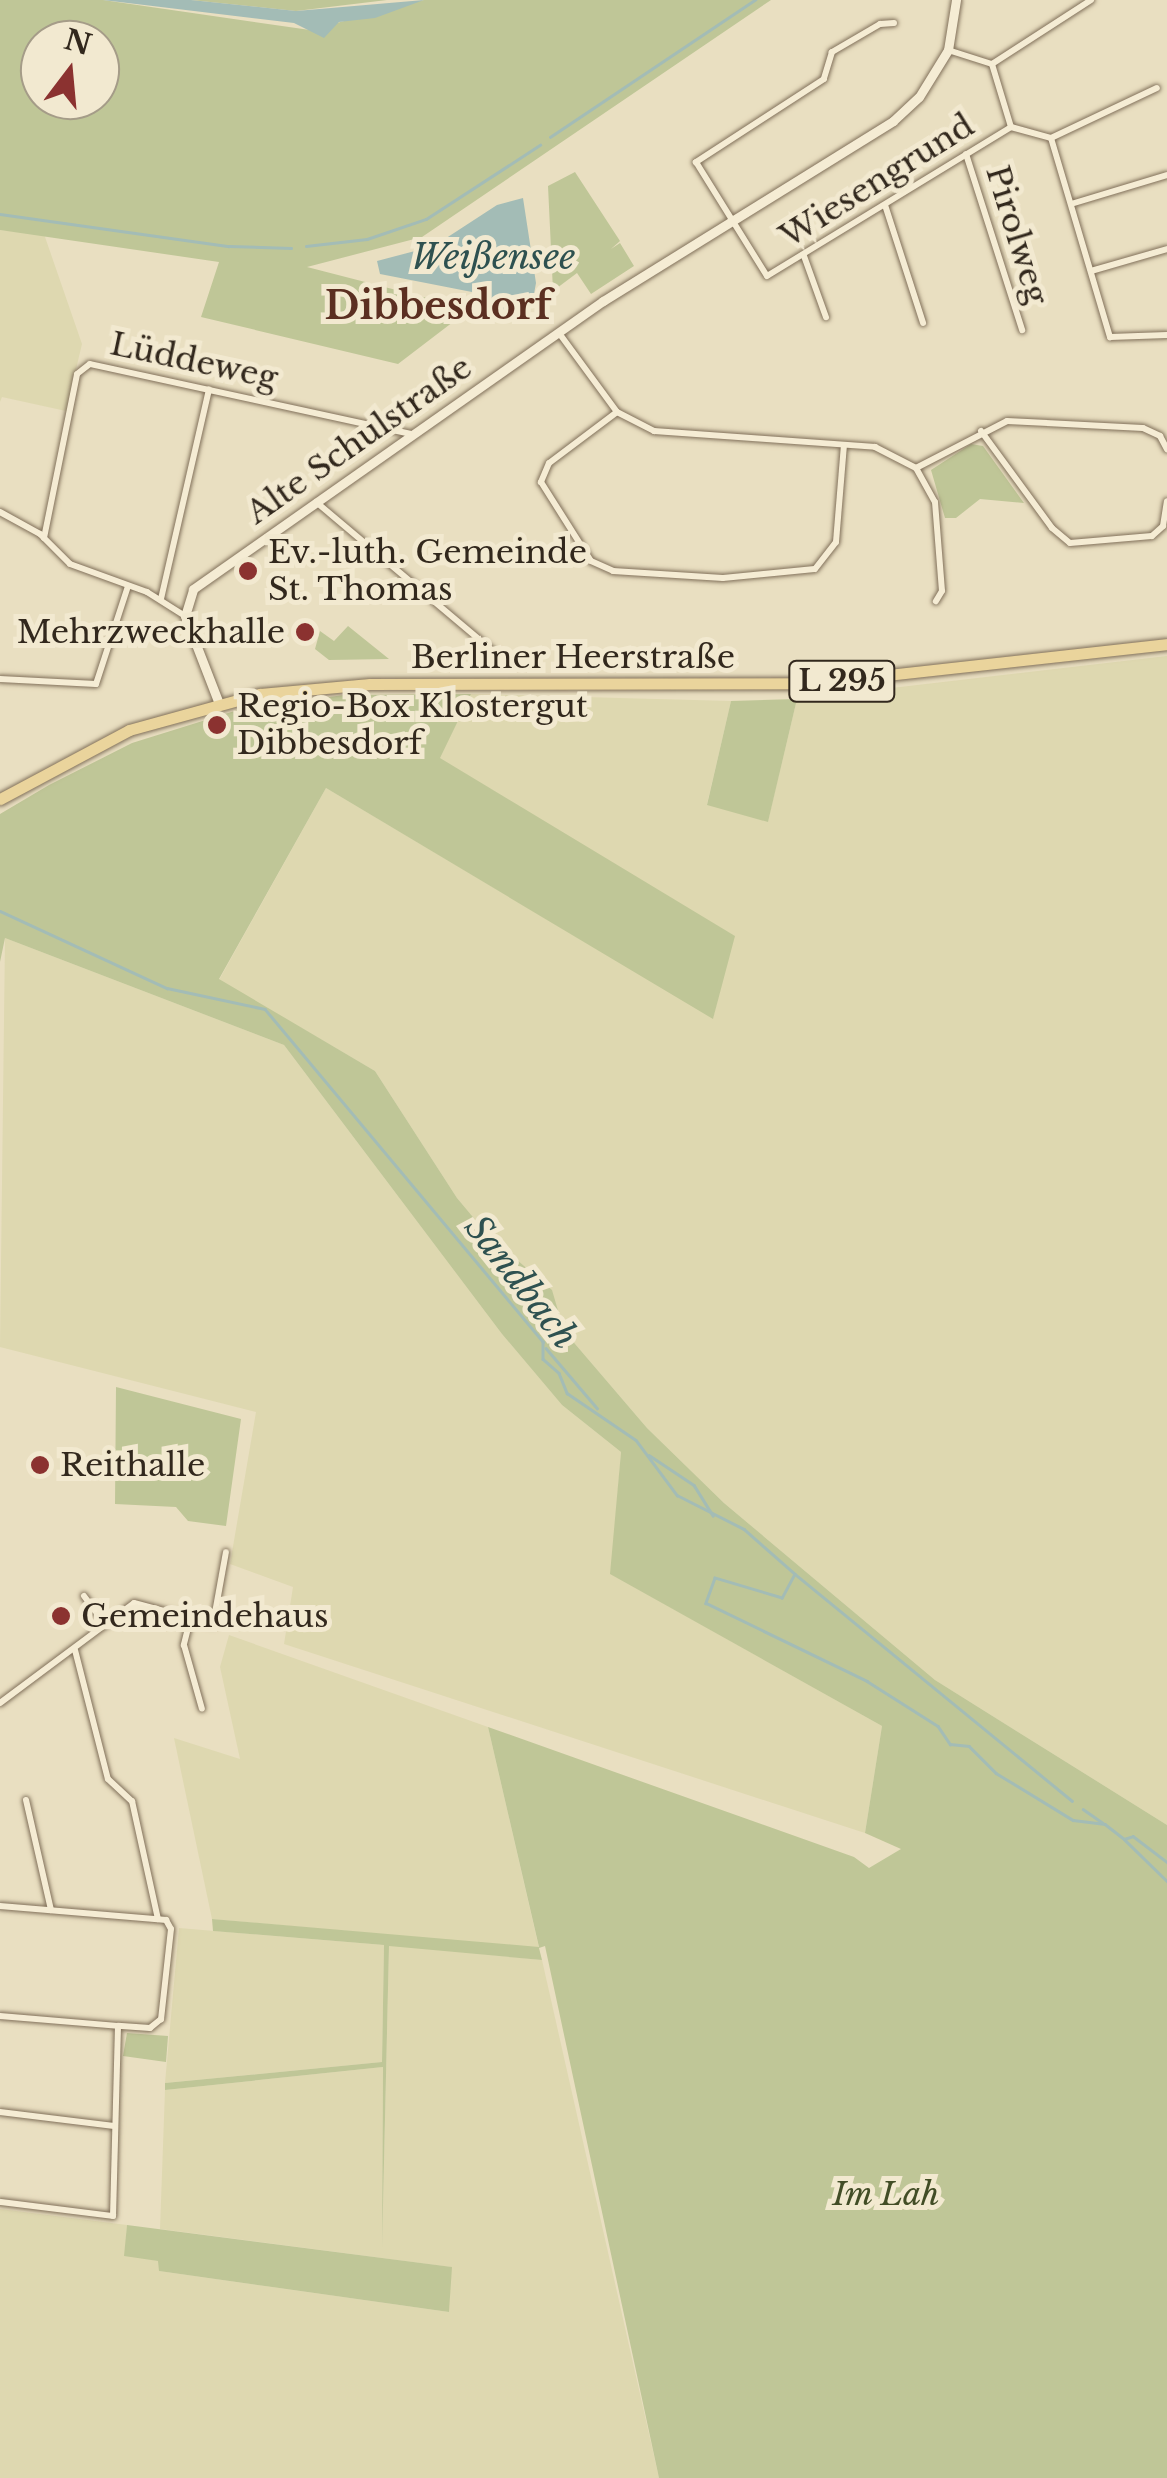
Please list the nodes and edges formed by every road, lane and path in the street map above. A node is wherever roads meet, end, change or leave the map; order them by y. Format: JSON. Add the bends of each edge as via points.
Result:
{"nodes":[{"id":1,"x":956,"y":0,"type":"edge"},
{"id":2,"x":1091,"y":0,"type":"edge"},
{"id":3,"x":1077,"y":4,"type":"edge"},
{"id":4,"x":894,"y":23,"type":"dead end"},
{"id":5,"x":948,"y":50,"type":"junction"},
{"id":6,"x":992,"y":64,"type":"junction"},
{"id":7,"x":1157,"y":88,"type":"dead end"},
{"id":8,"x":1011,"y":126,"type":"junction"},
{"id":9,"x":1050,"y":138,"type":"junction"},
{"id":10,"x":966,"y":154,"type":"junction"},
{"id":11,"x":1167,"y":175,"type":"edge"},
{"id":12,"x":1071,"y":204,"type":"junction"},
{"id":13,"x":885,"y":205,"type":"junction"},
{"id":14,"x":732,"y":222,"type":"junction"},
{"id":15,"x":1167,"y":250,"type":"edge"},
{"id":16,"x":804,"y":256,"type":"junction"},
{"id":17,"x":1091,"y":271,"type":"junction"},
{"id":18,"x":826,"y":317,"type":"dead end"},
{"id":19,"x":924,"y":322,"type":"dead end"},
{"id":20,"x":1022,"y":330,"type":"dead end"},
{"id":21,"x":558,"y":332,"type":"junction"},
{"id":22,"x":1167,"y":335,"type":"edge"},
{"id":23,"x":209,"y":389,"type":"junction"},
{"id":24,"x":617,"y":412,"type":"junction"},
{"id":25,"x":981,"y":431,"type":"junction"},
{"id":26,"x":410,"y":434,"type":"junction"},
{"id":27,"x":844,"y":445,"type":"junction"},
{"id":28,"x":1167,"y":449,"type":"edge"},
{"id":29,"x":916,"y":468,"type":"junction"},
{"id":30,"x":1167,"y":501,"type":"edge"},
{"id":31,"x":315,"y":502,"type":"junction"},
{"id":32,"x":0,"y":512,"type":"edge"},
{"id":33,"x":44,"y":538,"type":"junction"},
{"id":34,"x":128,"y":586,"type":"junction"},
{"id":35,"x":161,"y":599,"type":"junction"},
{"id":36,"x":936,"y":601,"type":"dead end"},
{"id":37,"x":185,"y":616,"type":"junction"},
{"id":38,"x":1167,"y":644,"type":"edge"},
{"id":39,"x":505,"y":660,"type":"dead end"},
{"id":40,"x":0,"y":679,"type":"edge"},
{"id":41,"x":218,"y":702,"type":"junction"},
{"id":42,"x":0,"y":799,"type":"edge"},
{"id":43,"x":226,"y":1552,"type":"dead end"},
{"id":44,"x":84,"y":1596,"type":"dead end"},
{"id":45,"x":191,"y":1616,"type":"junction"},
{"id":46,"x":106,"y":1625,"type":"junction"},
{"id":47,"x":75,"y":1650,"type":"junction"},
{"id":48,"x":0,"y":1703,"type":"edge"},
{"id":49,"x":202,"y":1709,"type":"dead end"},
{"id":50,"x":26,"y":1800,"type":"dead end"},
{"id":51,"x":0,"y":1906,"type":"edge"},
{"id":52,"x":51,"y":1910,"type":"junction"},
{"id":53,"x":162,"y":1920,"type":"junction"},
{"id":54,"x":0,"y":2016,"type":"edge"},
{"id":55,"x":118,"y":2026,"type":"junction"},
{"id":56,"x":0,"y":2112,"type":"edge"},
{"id":57,"x":114,"y":2126,"type":"junction"},
{"id":58,"x":0,"y":2202,"type":"edge"}],
"edges":[{"from":1,"to":5,"type":"street","name":"Alte Schulstraße"},
{"from":2,"to":3,"type":"street"},
{"from":3,"to":6,"type":"street"},
{"from":4,"to":14,"type":"street","via":[[880,24],[832,52],[824,80],[698,158],[696,166]]},
{"from":5,"to":6,"type":"street"},
{"from":5,"to":14,"type":"street","name":"Alte Schulstraße","via":[[919,97],[893,121]]},
{"from":6,"to":8,"type":"street","name":"Wiesengrund"},
{"from":7,"to":9,"type":"street"},
{"from":8,"to":9,"type":"street"},
{"from":8,"to":10,"type":"street","name":"Wiesengrund"},
{"from":9,"to":12,"type":"street"},
{"from":10,"to":13,"type":"street","name":"Wiesengrund"},
{"from":10,"to":20,"type":"street","name":"Pirolweg"},
{"from":11,"to":12,"type":"street"},
{"from":12,"to":17,"type":"street"},
{"from":13,"to":16,"type":"street","name":"Wiesengrund"},
{"from":13,"to":19,"type":"street"},
{"from":14,"to":16,"type":"street","name":"Wiesengrund","via":[[767,276]]},
{"from":14,"to":21,"type":"street","name":"Alte Schulstraße"},
{"from":15,"to":17,"type":"street"},
{"from":16,"to":18,"type":"street"},
{"from":17,"to":22,"type":"street","via":[[1110,337]]},
{"from":21,"to":24,"type":"street"},
{"from":21,"to":26,"type":"street","name":"Alte Schulstraße"},
{"from":23,"to":26,"type":"street","name":"Lüddeweg"},
{"from":23,"to":33,"type":"street","name":"Lüddeweg","via":[[98,364],[80,369]]},
{"from":23,"to":35,"type":"street"},
{"from":24,"to":27,"type":"street","via":[[664,433]]},
{"from":24,"to":27,"type":"street","via":[[549,463],[541,482],[591,560],[614,571],[723,578],[815,569],[832,552],[838,532]]},
{"from":25,"to":28,"type":"street","via":[[1017,421],[1143,428],[1160,436]]},
{"from":25,"to":29,"type":"street"},
{"from":25,"to":30,"type":"street","via":[[1070,543],[1152,536],[1163,526]]},
{"from":26,"to":31,"type":"street","name":"Alte Schulstraße"},
{"from":27,"to":29,"type":"street","via":[[884,449]]},
{"from":29,"to":36,"type":"street","via":[[935,502],[942,591]]},
{"from":31,"to":37,"type":"street","name":"Alte Schulstraße","via":[[193,589]]},
{"from":31,"to":39,"type":"street"},
{"from":32,"to":33,"type":"street"},
{"from":33,"to":34,"type":"street","via":[[70,564]]},
{"from":34,"to":35,"type":"street"},
{"from":34,"to":40,"type":"street","via":[[96,684]]},
{"from":35,"to":37,"type":"street"},
{"from":37,"to":41,"type":"street"},
{"from":38,"to":41,"type":"main road","name":"Berliner Heerstraße","number":"L 295","via":[[815,682],[370,684]]},
{"from":41,"to":42,"type":"main road","name":"Berliner Heerstraße","number":"L 295","via":[[129,730]]},
{"from":43,"to":45,"type":"street","via":[[212,1624]]},
{"from":44,"to":46,"type":"street"},
{"from":45,"to":46,"type":"street","via":[[140,1602]]},
{"from":45,"to":49,"type":"street","via":[[184,1645]]},
{"from":46,"to":47,"type":"street"},
{"from":47,"to":48,"type":"street"},
{"from":47,"to":53,"type":"street","via":[[108,1779],[132,1801]]},
{"from":50,"to":52,"type":"street"},
{"from":51,"to":52,"type":"street"},
{"from":52,"to":53,"type":"street"},
{"from":53,"to":55,"type":"street","via":[[171,1930],[161,2018],[150,2028]]},
{"from":54,"to":55,"type":"street"},
{"from":55,"to":57,"type":"street"},
{"from":56,"to":57,"type":"street"},
{"from":57,"to":58,"type":"street","via":[[113,2216]]}]}
